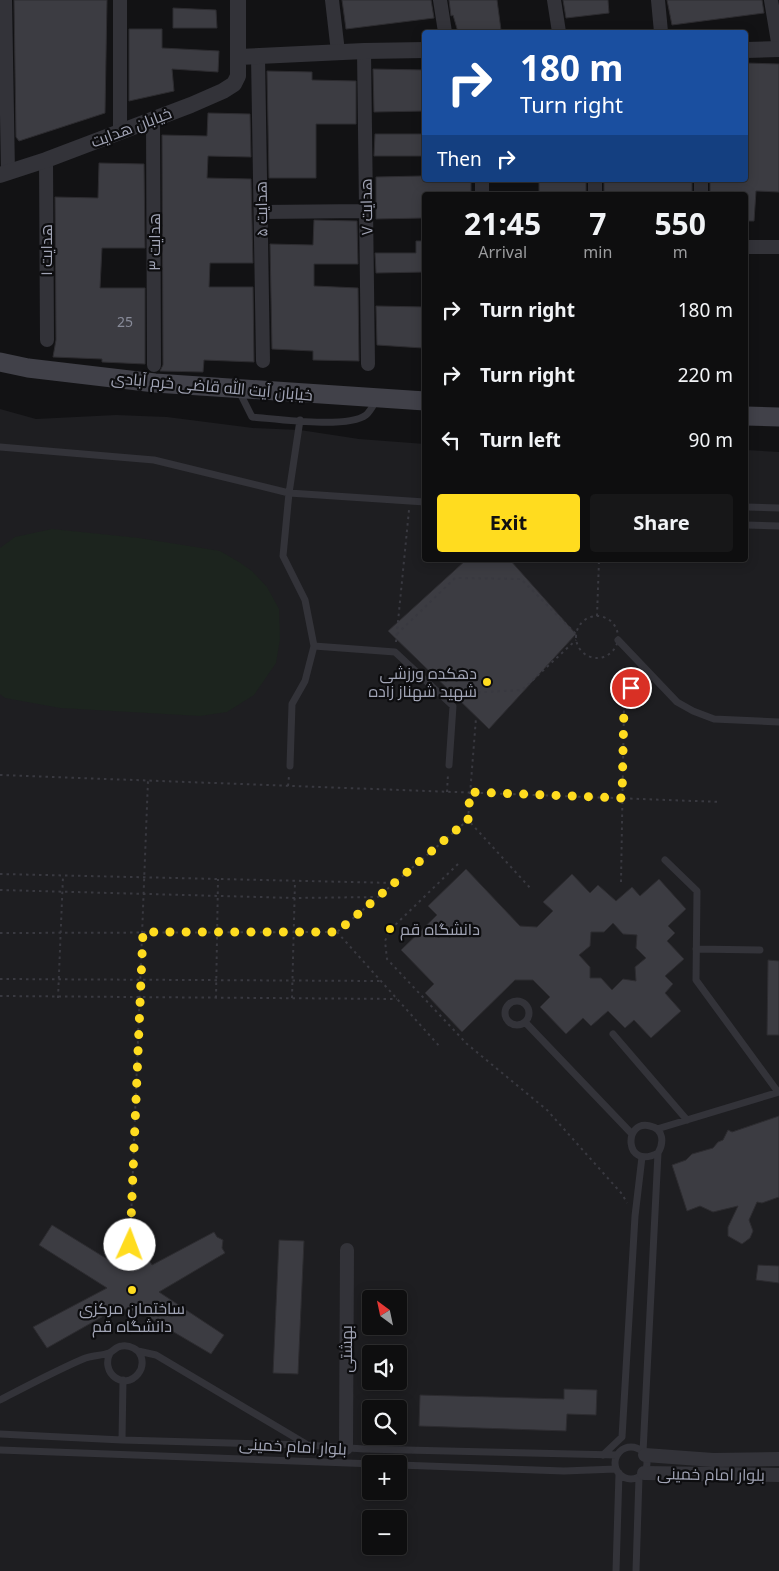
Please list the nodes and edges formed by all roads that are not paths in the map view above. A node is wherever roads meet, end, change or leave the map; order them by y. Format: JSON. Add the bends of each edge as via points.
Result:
{"nodes":[{"id":1,"x":5,"y":0,"type":"edge"},
{"id":2,"x":120,"y":0,"type":"edge"},
{"id":3,"x":238,"y":0,"type":"edge"},
{"id":4,"x":332,"y":0,"type":"edge"},
{"id":5,"x":440,"y":0,"type":"edge"},
{"id":6,"x":554,"y":0,"type":"edge"},
{"id":7,"x":658,"y":0,"type":"edge"},
{"id":8,"x":772,"y":0,"type":"edge"},
{"id":9,"x":445,"y":30,"type":"edge"},
{"id":10,"x":560,"y":30,"type":"edge"},
{"id":11,"x":661,"y":30,"type":"edge"},
{"id":12,"x":779,"y":49,"type":"edge"},
{"id":13,"x":422,"y":50,"type":"edge"},
{"id":14,"x":748,"y":50,"type":"edge"},
{"id":15,"x":364,"y":51,"type":"junction"},
{"id":16,"x":338,"y":52,"type":"junction"},
{"id":17,"x":258,"y":56,"type":"junction"},
{"id":18,"x":238,"y":57,"type":"junction"},
{"id":19,"x":153,"y":119,"type":"junction"},
{"id":20,"x":120,"y":132,"type":"junction"},
{"id":21,"x":46,"y":160,"type":"junction"},
{"id":22,"x":4,"y":173,"type":"edge"},
{"id":23,"x":366,"y":211,"type":"junction"},
{"id":24,"x":261,"y":212,"type":"junction"},
{"id":25,"x":748,"y":247,"type":"edge"},
{"id":26,"x":779,"y":247,"type":"edge"},
{"id":27,"x":46,"y":340,"type":"dead end"},
{"id":28,"x":263,"y":361,"type":"dead end"},
{"id":29,"x":0,"y":362,"type":"edge"},
{"id":30,"x":368,"y":364,"type":"dead end"},
{"id":31,"x":154,"y":365,"type":"dead end"},
{"id":32,"x":239,"y":390,"type":"junction"},
{"id":33,"x":378,"y":398,"type":"junction"},
{"id":34,"x":422,"y":401,"type":"edge"},
{"id":35,"x":748,"y":416,"type":"edge"},
{"id":36,"x":779,"y":417,"type":"edge"},
{"id":37,"x":300,"y":420,"type":"junction"},
{"id":38,"x":0,"y":447,"type":"edge"},
{"id":39,"x":289,"y":493,"type":"junction"},
{"id":40,"x":422,"y":502,"type":"edge"},
{"id":41,"x":748,"y":507,"type":"edge"},
{"id":42,"x":779,"y":508,"type":"edge"},
{"id":43,"x":748,"y":525,"type":"edge"},
{"id":44,"x":779,"y":526,"type":"edge"},
{"id":45,"x":618,"y":640,"type":"road end"},
{"id":46,"x":314,"y":646,"type":"junction"},
{"id":47,"x":779,"y":722,"type":"edge"},
{"id":48,"x":449,"y":765,"type":"road end"},
{"id":49,"x":290,"y":766,"type":"dead end"},
{"id":50,"x":665,"y":860,"type":"dead end"},
{"id":51,"x":696,"y":949,"type":"junction"},
{"id":52,"x":760,"y":950,"type":"dead end"},
{"id":53,"x":525,"y":1022,"type":"dead end"},
{"id":54,"x":613,"y":1034,"type":"dead end"},
{"id":55,"x":779,"y":1092,"type":"edge"},
{"id":56,"x":687,"y":1120,"type":"junction"},
{"id":57,"x":657,"y":1129,"type":"junction"},
{"id":58,"x":632,"y":1134,"type":"junction"},
{"id":59,"x":658,"y":1153,"type":"junction"},
{"id":60,"x":642,"y":1157,"type":"junction"},
{"id":61,"x":347,"y":1250,"type":"dead end"},
{"id":62,"x":138,"y":1351,"type":"junction"},
{"id":63,"x":110,"y":1352,"type":"junction"},
{"id":64,"x":123,"y":1380,"type":"junction"},
{"id":65,"x":0,"y":1400,"type":"edge"},
{"id":66,"x":0,"y":1434,"type":"edge"},
{"id":67,"x":622,"y":1437,"type":"junction"},
{"id":68,"x":122,"y":1440,"type":"junction"},
{"id":69,"x":306,"y":1445,"type":"junction"},
{"id":70,"x":346,"y":1448,"type":"junction"},
{"id":71,"x":0,"y":1450,"type":"edge"},
{"id":72,"x":619,"y":1453,"type":"junction"},
{"id":73,"x":644,"y":1454,"type":"junction"},
{"id":74,"x":603,"y":1455,"type":"junction"},
{"id":75,"x":779,"y":1459,"type":"edge"},
{"id":76,"x":362,"y":1464,"type":"edge"},
{"id":77,"x":407,"y":1465,"type":"edge"},
{"id":78,"x":618,"y":1471,"type":"junction"},
{"id":79,"x":641,"y":1475,"type":"junction"},
{"id":80,"x":779,"y":1475,"type":"edge"},
{"id":81,"x":616,"y":1571,"type":"edge"},
{"id":82,"x":636,"y":1571,"type":"edge"}],
"edges":[{"from":1,"to":22,"type":"street"},
{"from":2,"to":20,"type":"street"},
{"from":3,"to":18,"type":"street","name":"خیابان هدایت"},
{"from":4,"to":16,"type":"street"},
{"from":5,"to":9,"type":"street"},
{"from":6,"to":10,"type":"street"},
{"from":7,"to":11,"type":"street"},
{"from":8,"to":12,"type":"street"},
{"from":12,"to":14,"type":"street"},
{"from":13,"to":15,"type":"street"},
{"from":15,"to":16,"type":"street"},
{"from":15,"to":23,"type":"street","name":"هدایت ۷"},
{"from":16,"to":17,"type":"street"},
{"from":17,"to":18,"type":"street"},
{"from":17,"to":24,"type":"street","name":"هدایت ۵"},
{"from":18,"to":19,"type":"street","name":"خیابان هدایت","via":[[238,76],[234,84]]},
{"from":19,"to":20,"type":"street","name":"خیابان هدایت"},
{"from":19,"to":31,"type":"street","name":"هدایت ۳"},
{"from":20,"to":21,"type":"street","name":"خیابان هدایت"},
{"from":21,"to":22,"type":"street","name":"خیابان هدایت"},
{"from":21,"to":27,"type":"street","name":"هدایت ۱"},
{"from":23,"to":24,"type":"street"},
{"from":23,"to":30,"type":"street","name":"هدایت ۷"},
{"from":24,"to":28,"type":"street","name":"هدایت ۵"},
{"from":25,"to":26,"type":"street"},
{"from":29,"to":32,"type":"main road","name":"خیابان آیت الله قاضی خرم آبادی","via":[[155,384]]},
{"from":32,"to":33,"type":"main road","name":"خیابان آیت الله قاضی خرم آبادی"},
{"from":32,"to":37,"type":"lane","via":[[252,417]]},
{"from":33,"to":34,"type":"main road","name":"خیابان آیت الله قاضی خرم آبادی"},
{"from":33,"to":37,"type":"lane","via":[[366,415],[343,423]]},
{"from":35,"to":36,"type":"main road"},
{"from":37,"to":39,"type":"lane"},
{"from":38,"to":39,"type":"lane","via":[[154,460]]},
{"from":39,"to":40,"type":"lane"},
{"from":39,"to":46,"type":"lane","via":[[283,556],[305,600]]},
{"from":41,"to":42,"type":"lane"},
{"from":43,"to":44,"type":"lane"},
{"from":45,"to":47,"type":"lane","via":[[677,702],[714,719]]},
{"from":46,"to":48,"type":"lane","via":[[395,652],[452,706]]},
{"from":46,"to":49,"type":"lane","via":[[305,681],[292,704]]},
{"from":50,"to":51,"type":"lane","via":[[697,891]]},
{"from":51,"to":52,"type":"lane"},
{"from":51,"to":55,"type":"lane","via":[[696,980]]},
{"from":53,"to":58,"type":"lane"},
{"from":54,"to":56,"type":"lane"},
{"from":55,"to":56,"type":"lane"},
{"from":56,"to":57,"type":"lane"},
{"from":57,"to":58,"type":"lane","via":[[648,1125],[639,1127]]},
{"from":57,"to":59,"type":"lane","via":[[662,1136]]},
{"from":58,"to":60,"type":"lane","via":[[631,1148]]},
{"from":59,"to":60,"type":"lane"},
{"from":59,"to":73,"type":"lane"},
{"from":60,"to":67,"type":"lane","via":[[635,1216]]},
{"from":61,"to":70,"type":"street","name":"بهشتی"},
{"from":62,"to":63,"type":"lane","via":[[124,1345]]},
{"from":62,"to":64,"type":"lane","via":[[141,1368],[134,1378]]},
{"from":62,"to":69,"type":"lane","via":[[156,1355]]},
{"from":63,"to":64,"type":"lane","via":[[107,1362],[110,1372]]},
{"from":63,"to":65,"type":"lane","via":[[85,1358]]},
{"from":64,"to":68,"type":"lane"},
{"from":66,"to":68,"type":"lane","name":"بلوار امام خمینی"},
{"from":67,"to":72,"type":"lane"},
{"from":67,"to":74,"type":"lane"},
{"from":68,"to":69,"type":"lane","name":"بلوار امام خمینی"},
{"from":69,"to":70,"type":"lane","name":"بلوار امام خمینی"},
{"from":70,"to":74,"type":"lane","name":"بلوار امام خمینی"},
{"from":71,"to":76,"type":"lane","name":"بلوار امام خمینی"},
{"from":72,"to":73,"type":"lane","via":[[632,1447]]},
{"from":72,"to":74,"type":"lane","name":"بلوار امام خمینی"},
{"from":72,"to":78,"type":"lane"},
{"from":73,"to":75,"type":"street","name":"بلوار امام خمینی","via":[[713,1460]]},
{"from":73,"to":79,"type":"lane","via":[[647,1464]]},
{"from":77,"to":78,"type":"lane"},
{"from":78,"to":79,"type":"lane","via":[[625,1478]]},
{"from":78,"to":81,"type":"lane"},
{"from":79,"to":80,"type":"street","name":"بلوار امام خمینی"},
{"from":79,"to":82,"type":"lane"}]}
